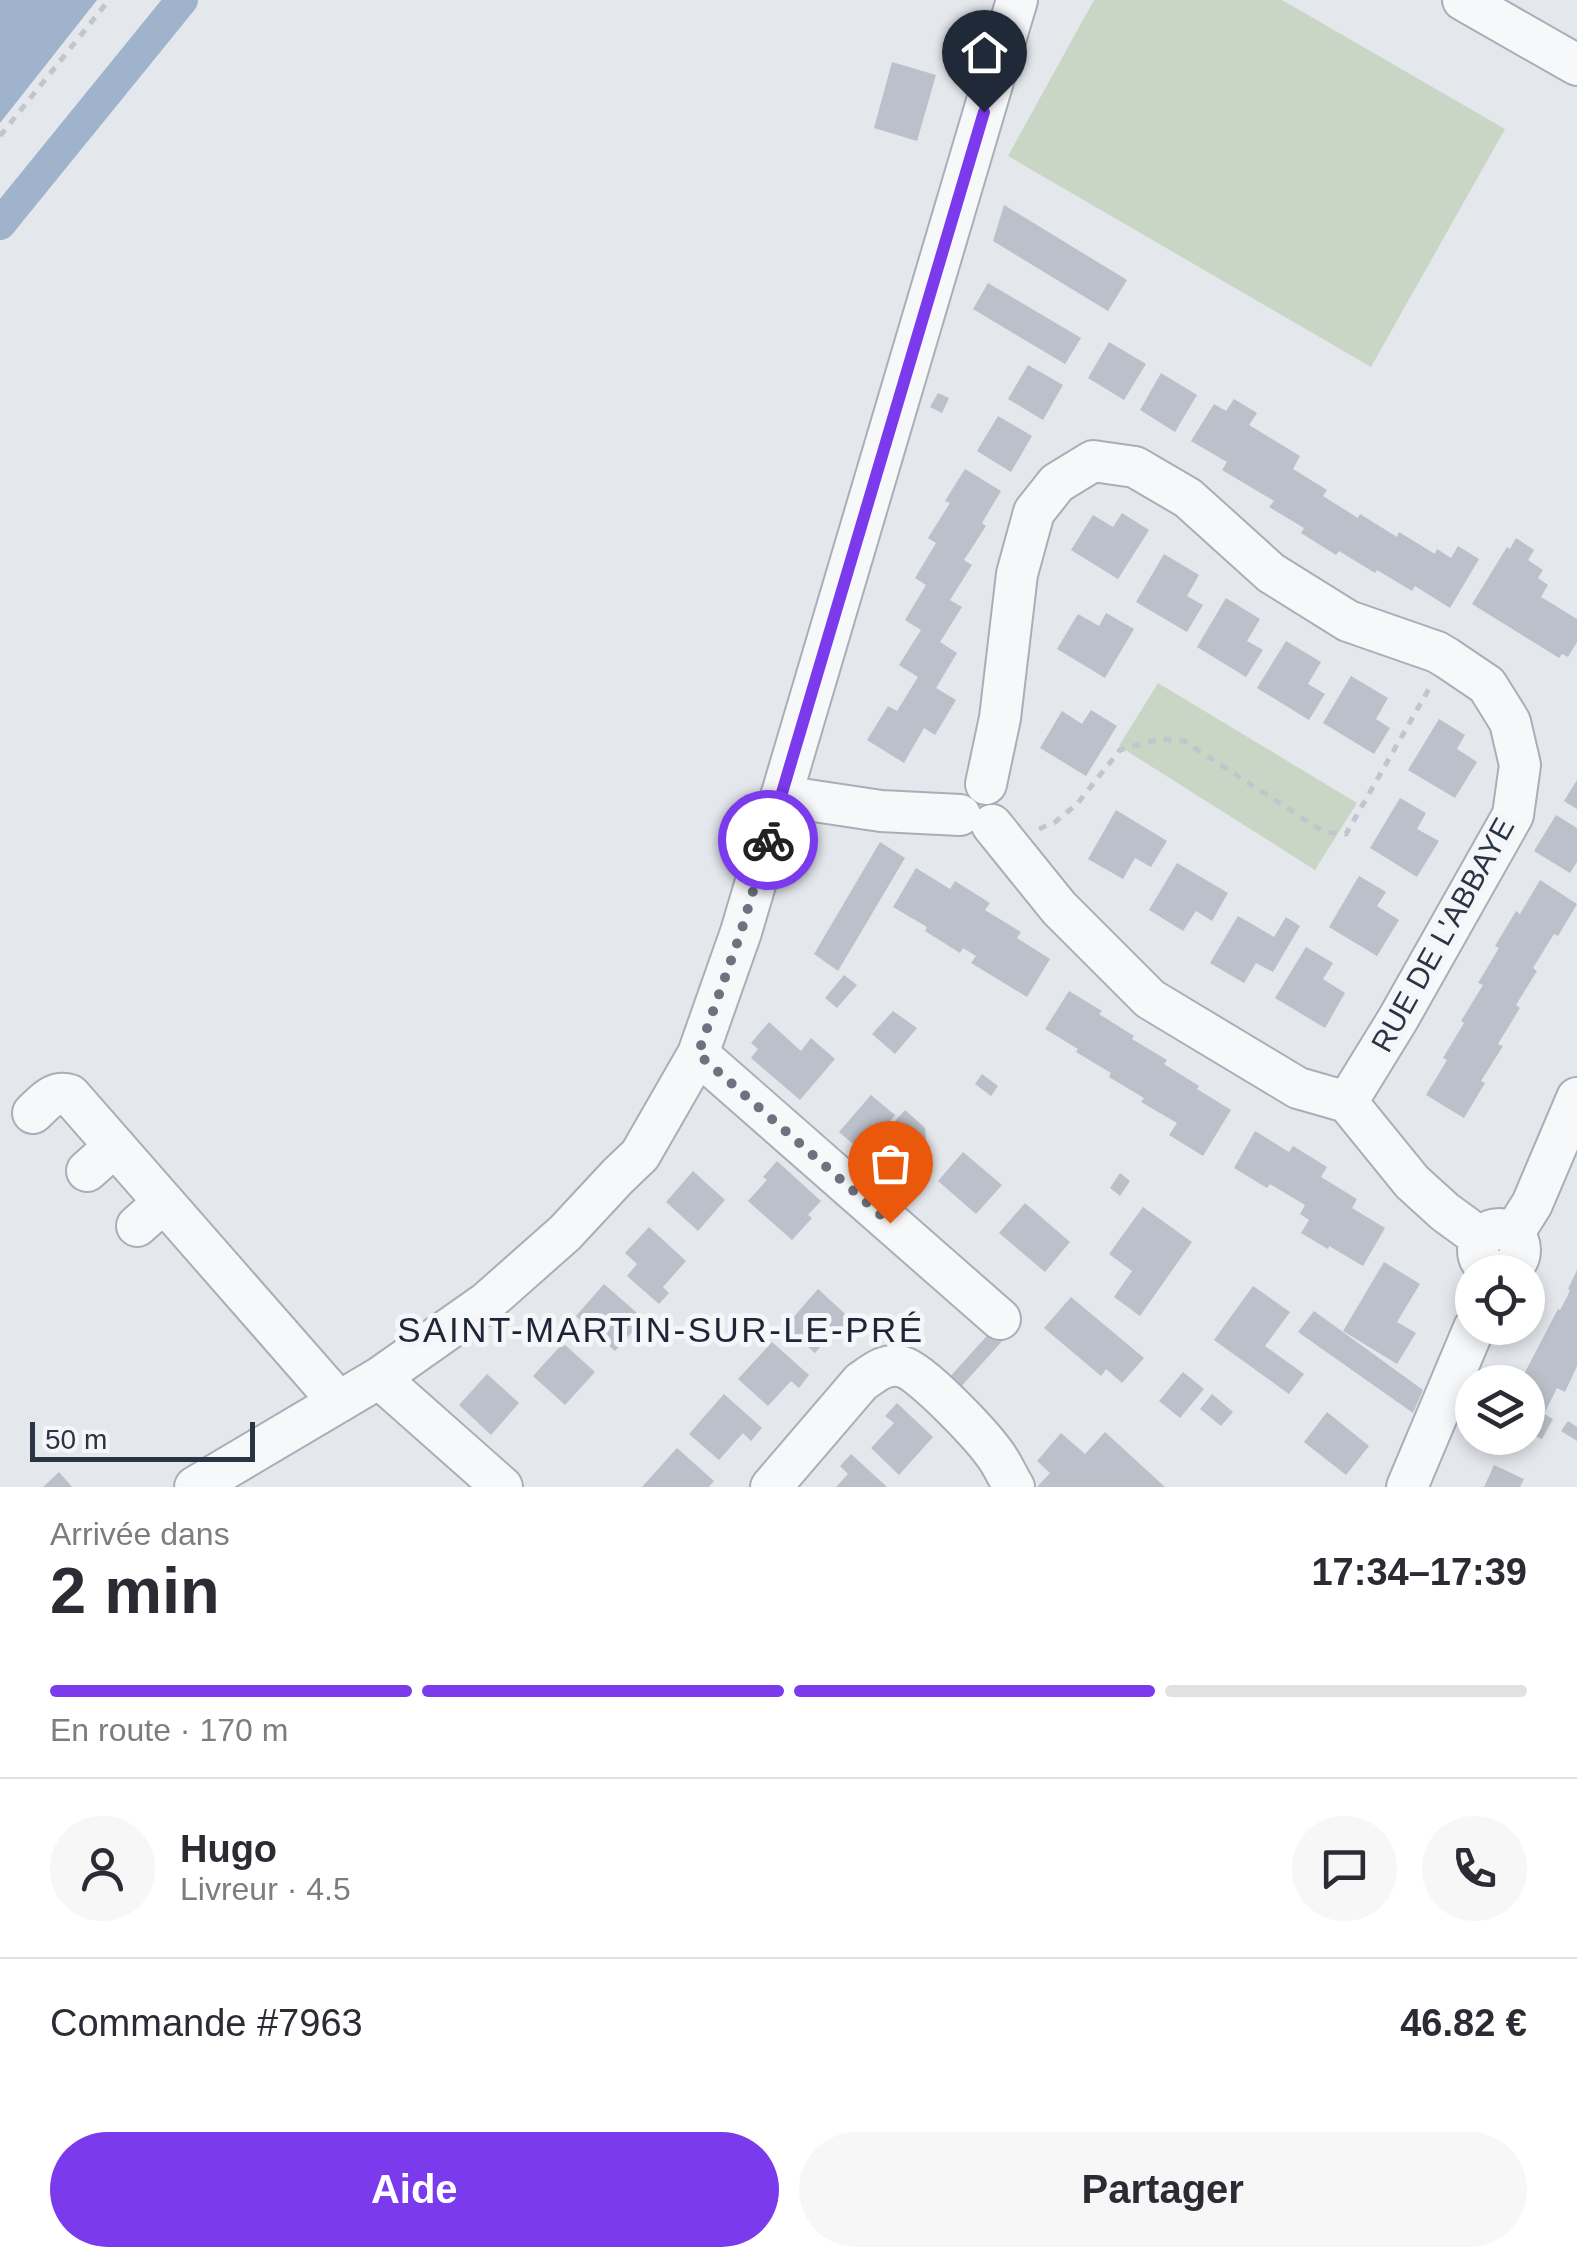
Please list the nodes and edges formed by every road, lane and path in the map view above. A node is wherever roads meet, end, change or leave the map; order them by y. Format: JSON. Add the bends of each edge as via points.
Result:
{"nodes":[{"id":1,"x":109,"y":0,"type":"edge"},
{"id":2,"x":1017,"y":0,"type":"edge"},
{"id":3,"x":1463,"y":0,"type":"edge"},
{"id":4,"x":1577,"y":65,"type":"edge"},
{"id":5,"x":0,"y":136,"type":"edge"},
{"id":6,"x":1447,"y":658,"type":"junction"},
{"id":7,"x":781,"y":796,"type":"junction"},
{"id":8,"x":986,"y":827,"type":"junction"},
{"id":9,"x":698,"y":1054,"type":"junction"},
{"id":10,"x":1577,"y":1098,"type":"edge"},
{"id":11,"x":1347,"y":1102,"type":"junction"},
{"id":12,"x":33,"y":1113,"type":"dead end"},
{"id":13,"x":1497,"y":1254,"type":"edge"},
{"id":14,"x":1000,"y":1319,"type":"dead end"},
{"id":15,"x":1467,"y":1345,"type":"edge"},
{"id":16,"x":380,"y":1378,"type":"junction"},
{"id":17,"x":339,"y":1402,"type":"junction"},
{"id":18,"x":195,"y":1487,"type":"edge"},
{"id":19,"x":502,"y":1487,"type":"edge"},
{"id":20,"x":771,"y":1487,"type":"edge"},
{"id":21,"x":1014,"y":1487,"type":"edge"},
{"id":22,"x":1407,"y":1487,"type":"edge"}],
"edges":[{"from":1,"to":5,"type":"path"},
{"from":2,"to":7,"type":"street"},
{"from":3,"to":4,"type":"street"},
{"from":6,"to":8,"type":"path","via":[[1346,834],[1324,832],[1184,741],[1159,739],[1120,750],[1055,822]]},
{"from":6,"to":8,"type":"street","name":"RUE DE L'ABBAYE","via":[[1348,622],[1272,574],[1188,498],[1135,467],[1093,461],[1058,483],[1034,512],[1017,574],[986,784],[998,792],[1002,814]]},
{"from":6,"to":11,"type":"street","name":"RUE DE L'ABBAYE","via":[[1487,684],[1510,722],[1520,765],[1513,815]]},
{"from":7,"to":8,"type":"street"},
{"from":7,"to":9,"type":"street"},
{"from":8,"to":11,"type":"street","via":[[1150,999],[1298,1088]]},
{"from":9,"to":14,"type":"street"},
{"from":9,"to":16,"type":"street","via":[[640,1156],[566,1233],[487,1302]]},
{"from":10,"to":13,"type":"street","via":[[1532,1204]]},
{"from":11,"to":13,"type":"street","via":[[1412,1182]]},
{"from":12,"to":17,"type":"street","via":[[51,1096],[70,1095],[101,1158],[150,1214]]},
{"from":15,"to":22,"type":"street"},
{"from":16,"to":17,"type":"street"},
{"from":16,"to":19,"type":"street"},
{"from":17,"to":18,"type":"street"},
{"from":20,"to":21,"type":"street","via":[[861,1382],[890,1365],[904,1366],[937,1392],[994,1453]]}]}
